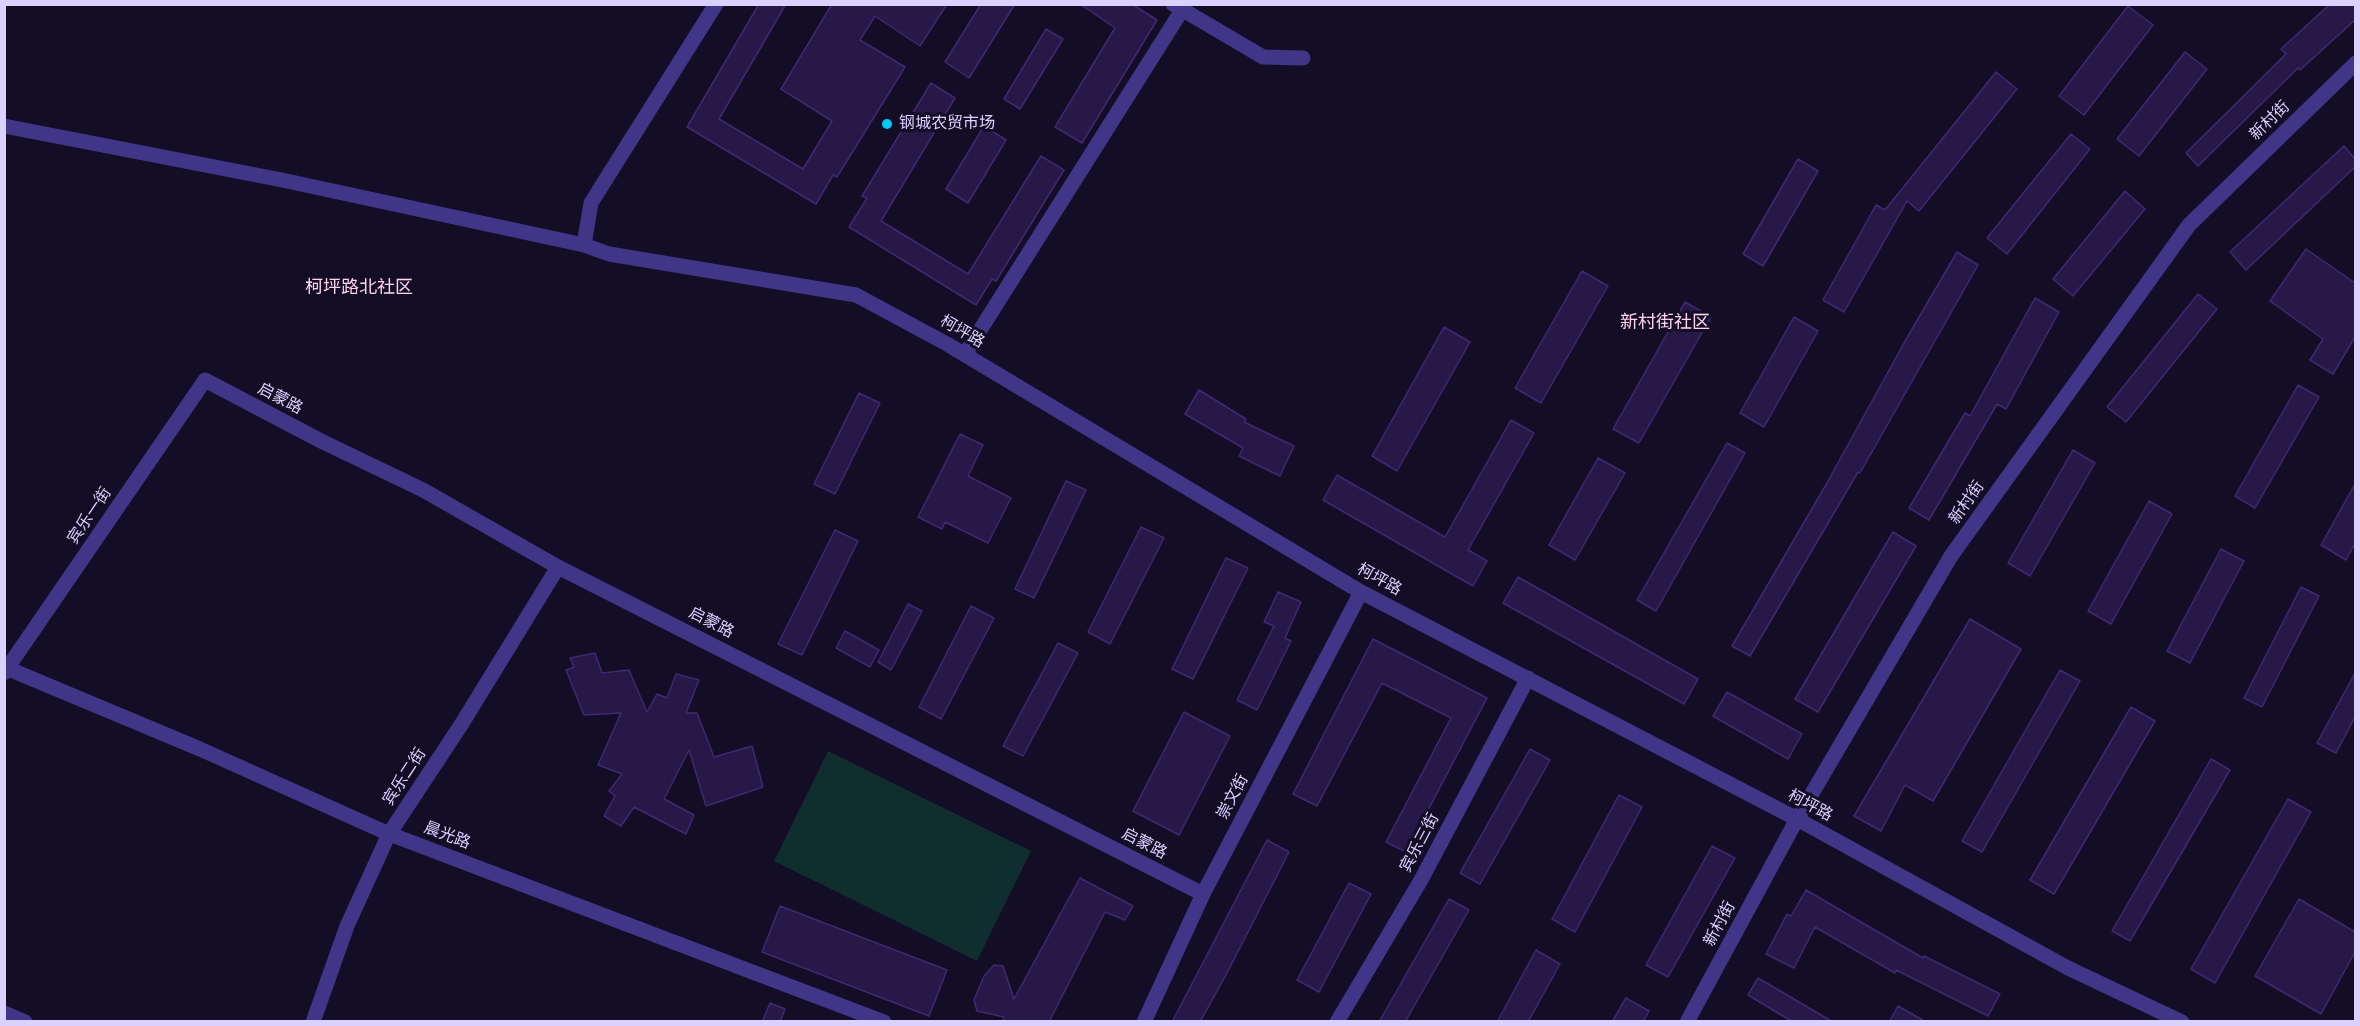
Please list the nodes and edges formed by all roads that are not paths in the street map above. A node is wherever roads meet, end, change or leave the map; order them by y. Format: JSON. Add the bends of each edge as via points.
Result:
{"nodes":[{"id":1,"x":716,"y":4,"type":"edge"},
{"id":2,"x":1178,"y":7,"type":"edge"},
{"id":3,"x":1303,"y":58,"type":"dead end"},
{"id":4,"x":2355,"y":63,"type":"edge"},
{"id":5,"x":4,"y":126,"type":"edge"},
{"id":6,"x":584,"y":245,"type":"junction"},
{"id":7,"x":965,"y":354,"type":"junction"},
{"id":8,"x":205,"y":380,"type":"joint"},
{"id":9,"x":558,"y":567,"type":"junction"},
{"id":10,"x":1361,"y":592,"type":"junction"},
{"id":11,"x":5,"y":669,"type":"edge"},
{"id":12,"x":1528,"y":678,"type":"junction"},
{"id":13,"x":1797,"y":819,"type":"junction"},
{"id":14,"x":389,"y":834,"type":"junction"},
{"id":15,"x":1203,"y":894,"type":"junction"},
{"id":16,"x":4,"y":1013,"type":"edge"},
{"id":17,"x":26,"y":1022,"type":"edge"},
{"id":18,"x":314,"y":1022,"type":"edge"},
{"id":19,"x":884,"y":1022,"type":"edge"},
{"id":20,"x":1144,"y":1022,"type":"edge"},
{"id":21,"x":1337,"y":1022,"type":"edge"},
{"id":22,"x":1687,"y":1022,"type":"edge"},
{"id":23,"x":2182,"y":1022,"type":"edge"}],
"edges":[{"from":1,"to":6,"type":"street","via":[[591,203]]},
{"from":2,"to":3,"type":"street","via":[[1263,57]]},
{"from":2,"to":7,"type":"street"},
{"from":4,"to":13,"type":"street","name":"新村街","via":[[2189,225],[1951,556]]},
{"from":5,"to":6,"type":"street","name":"柯坪路"},
{"from":6,"to":7,"type":"street","name":"柯坪路","via":[[609,254],[856,295]]},
{"from":7,"to":10,"type":"street","name":"柯坪路"},
{"from":8,"to":9,"type":"street","name":"启蒙路","via":[[423,490]]},
{"from":8,"to":11,"type":"street","name":"宾乐一街"},
{"from":9,"to":14,"type":"street","name":"宾乐二街"},
{"from":9,"to":15,"type":"street","name":"启蒙路"},
{"from":10,"to":12,"type":"street","name":"柯坪路"},
{"from":10,"to":15,"type":"street","name":"崇文街"},
{"from":11,"to":14,"type":"street","name":"晨光路","via":[[200,748]]},
{"from":12,"to":13,"type":"street","name":"柯坪路"},
{"from":12,"to":21,"type":"street","name":"宾乐三街","via":[[1421,880]]},
{"from":13,"to":22,"type":"street","name":"新村街"},
{"from":13,"to":23,"type":"street","name":"柯坪路","via":[[2068,968]]},
{"from":14,"to":18,"type":"street","name":"宾乐二街","via":[[347,926]]},
{"from":14,"to":19,"type":"street","name":"晨光路"},
{"from":15,"to":20,"type":"street","name":"崇文街"},
{"from":16,"to":17,"type":"street"}]}
